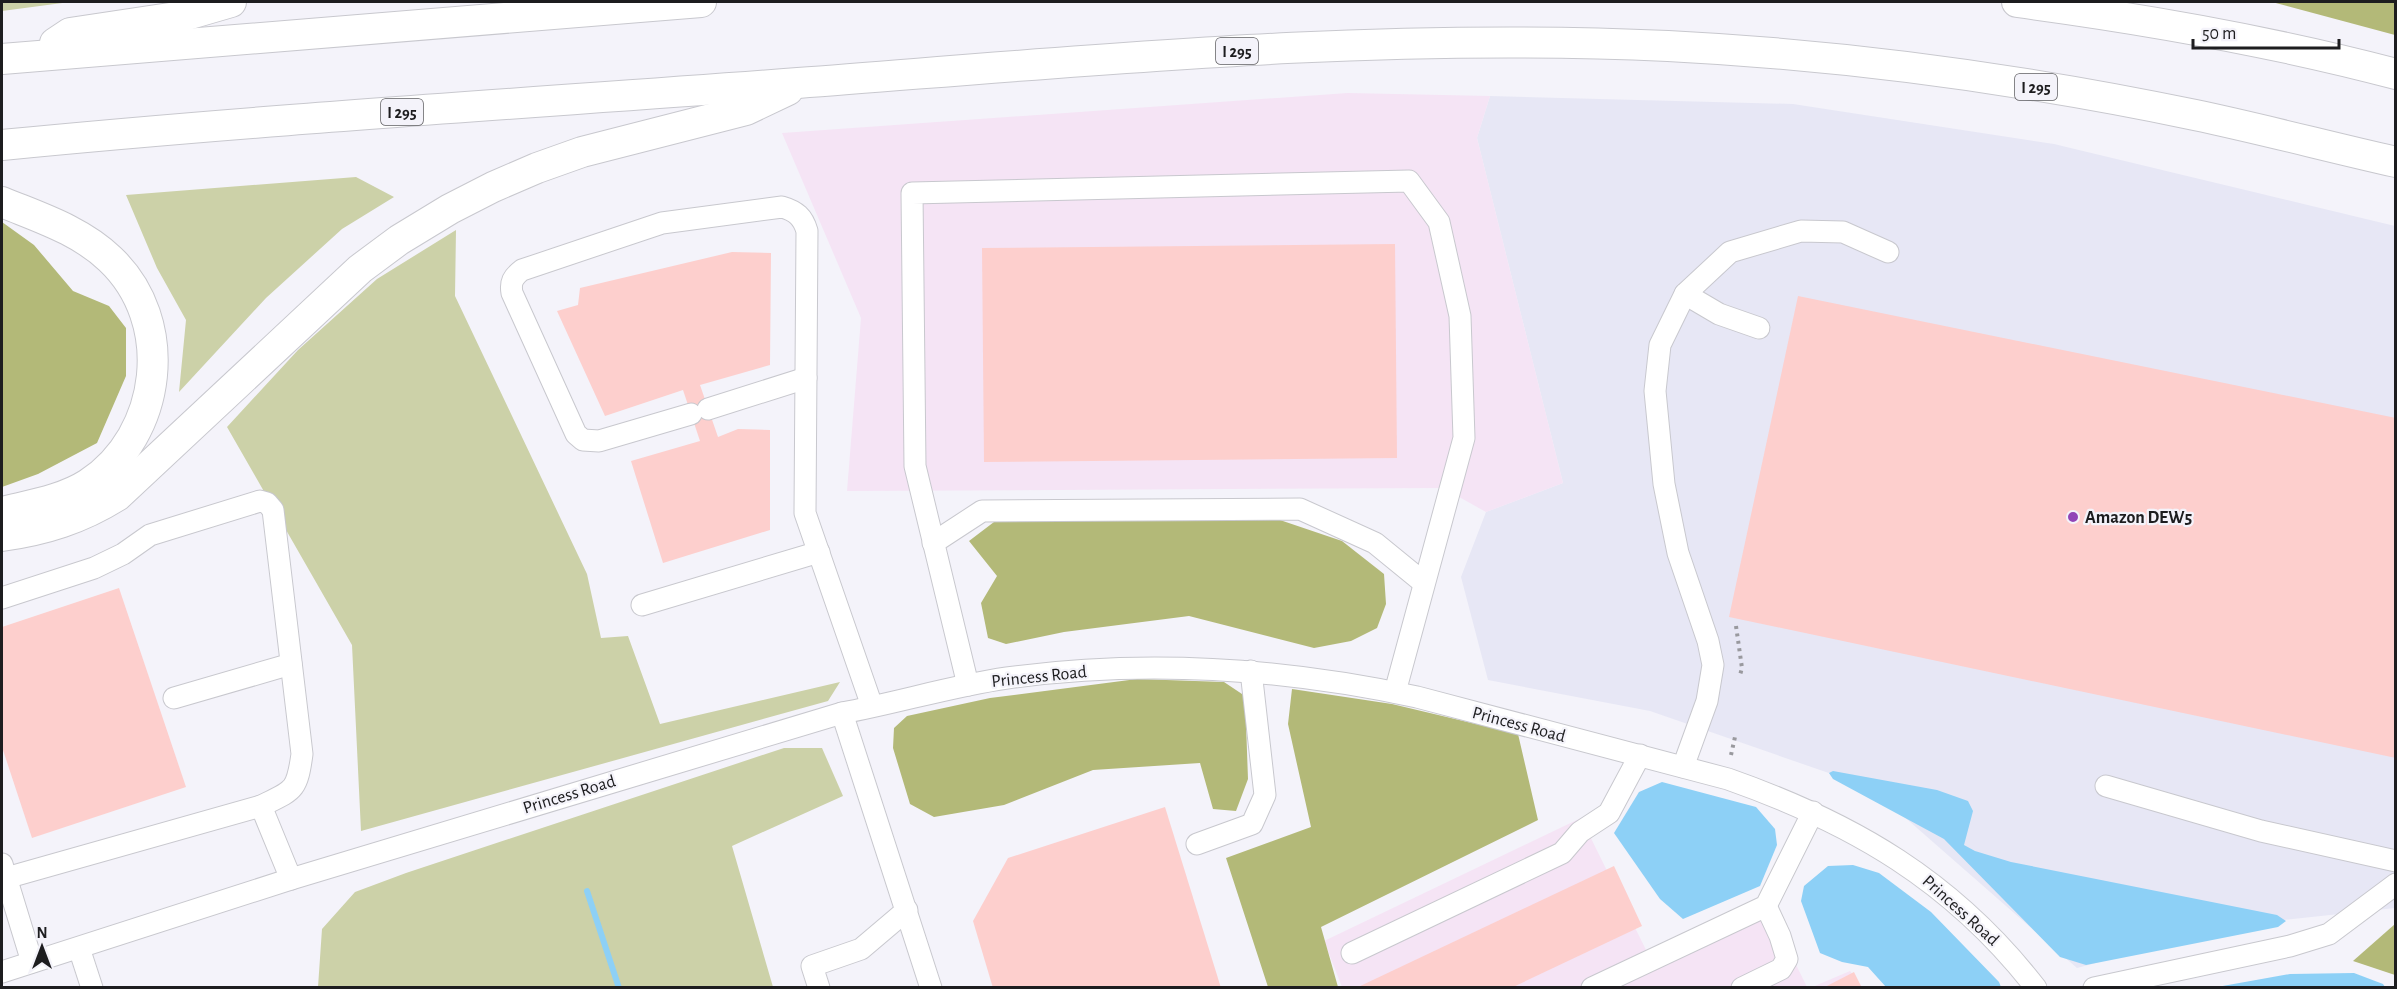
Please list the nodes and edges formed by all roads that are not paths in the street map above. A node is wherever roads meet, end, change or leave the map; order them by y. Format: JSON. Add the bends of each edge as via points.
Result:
{"nodes":[{"id":1,"x":231,"y":2,"type":"edge"},
{"id":2,"x":701,"y":2,"type":"edge"},
{"id":3,"x":2018,"y":2,"type":"edge"},
{"id":4,"x":35,"y":56,"type":"junction"},
{"id":5,"x":2,"y":59,"type":"edge"},
{"id":6,"x":2396,"y":74,"type":"edge"},
{"id":7,"x":803,"y":82,"type":"junction"},
{"id":8,"x":2,"y":145,"type":"edge"},
{"id":9,"x":2396,"y":162,"type":"edge"},
{"id":10,"x":2,"y":202,"type":"edge"},
{"id":11,"x":1888,"y":252,"type":"dead end"},
{"id":12,"x":1685,"y":294,"type":"junction"},
{"id":13,"x":1759,"y":328,"type":"dead end"},
{"id":14,"x":806,"y":378,"type":"junction"},
{"id":15,"x":2,"y":512,"type":"edge"},
{"id":16,"x":2,"y":536,"type":"edge"},
{"id":17,"x":933,"y":543,"type":"junction"},
{"id":18,"x":819,"y":552,"type":"junction"},
{"id":19,"x":1424,"y":583,"type":"junction"},
{"id":20,"x":2,"y":597,"type":"edge"},
{"id":21,"x":642,"y":605,"type":"dead end"},
{"id":22,"x":291,"y":664,"type":"junction"},
{"id":23,"x":1251,"y":672,"type":"junction"},
{"id":24,"x":968,"y":685,"type":"junction"},
{"id":25,"x":1395,"y":692,"type":"junction"},
{"id":26,"x":174,"y":698,"type":"dead end"},
{"id":27,"x":872,"y":706,"type":"junction"},
{"id":28,"x":842,"y":713,"type":"junction"},
{"id":29,"x":1640,"y":755,"type":"junction"},
{"id":30,"x":1683,"y":767,"type":"junction"},
{"id":31,"x":2106,"y":786,"type":"dead end"},
{"id":32,"x":261,"y":806,"type":"junction"},
{"id":33,"x":1813,"y":812,"type":"junction"},
{"id":34,"x":1197,"y":844,"type":"dead end"},
{"id":35,"x":2396,"y":861,"type":"edge"},
{"id":36,"x":4,"y":871,"type":"edge"},
{"id":37,"x":291,"y":879,"type":"junction"},
{"id":38,"x":2396,"y":884,"type":"edge"},
{"id":39,"x":1766,"y":906,"type":"junction"},
{"id":40,"x":907,"y":910,"type":"junction"},
{"id":41,"x":80,"y":948,"type":"junction"},
{"id":42,"x":1352,"y":952,"type":"dead end"},
{"id":43,"x":32,"y":962,"type":"junction"},
{"id":44,"x":2,"y":972,"type":"edge"},
{"id":45,"x":92,"y":987,"type":"edge"},
{"id":46,"x":819,"y":987,"type":"edge"},
{"id":47,"x":932,"y":987,"type":"edge"},
{"id":48,"x":1592,"y":987,"type":"edge"},
{"id":49,"x":1743,"y":987,"type":"edge"},
{"id":50,"x":2036,"y":987,"type":"edge"},
{"id":51,"x":2094,"y":987,"type":"edge"}],
"edges":[{"from":1,"to":4,"type":"highway","via":[[183,16],[70,33]]},
{"from":2,"to":4,"type":"highway"},
{"from":3,"to":6,"type":"highway","via":[[2195,29]]},
{"from":4,"to":5,"type":"highway"},
{"from":7,"to":8,"type":"highway","number":"I 295"},
{"from":7,"to":9,"type":"highway","number":"I 295","via":[[1064,60],[1324,46],[1480,42],[1672,46],[1795,56],[2018,84],[2198,115]]},
{"from":7,"to":16,"type":"highway","via":[[746,110],[548,164],[450,209],[360,269],[117,496],[63,524]]},
{"from":10,"to":15,"type":"highway","via":[[67,230],[110,259],[140,300],[154,353],[152,385],[140,424],[110,467],[75,491]]},
{"from":11,"to":12,"type":"street","via":[[1843,232],[1801,231],[1730,252]]},
{"from":12,"to":13,"type":"street","via":[[1719,314]]},
{"from":12,"to":30,"type":"street","via":[[1660,345],[1655,391],[1664,484],[1678,553],[1713,665],[1707,701]]},
{"from":14,"to":14,"type":"street","via":[[807,231],[804,221],[782,207],[662,223],[522,270],[510,285],[576,434],[583,440],[600,441]]},
{"from":14,"to":18,"type":"street","via":[[805,513]]},
{"from":17,"to":19,"type":"street","via":[[982,511],[1300,509],[1375,543]]},
{"from":17,"to":19,"type":"street","via":[[915,466],[912,193],[1409,181],[1439,222],[1460,316],[1464,438]]},
{"from":17,"to":24,"type":"street"},
{"from":18,"to":21,"type":"street"},
{"from":18,"to":27,"type":"street"},
{"from":19,"to":25,"type":"street"},
{"from":20,"to":22,"type":"street","via":[[94,568],[150,536],[260,501],[273,510]]},
{"from":22,"to":26,"type":"street"},
{"from":22,"to":32,"type":"street","via":[[302,754],[300,771],[290,793]]},
{"from":23,"to":24,"type":"street","name":"Princess Road","via":[[1130,668]]},
{"from":23,"to":25,"type":"street","name":"Princess Road","via":[[1297,675]]},
{"from":23,"to":34,"type":"street","via":[[1265,795],[1252,824]]},
{"from":24,"to":27,"type":"street","name":"Princess Road"},
{"from":25,"to":29,"type":"street","name":"Princess Road"},
{"from":27,"to":28,"type":"street","name":"Princess Road"},
{"from":28,"to":37,"type":"street","name":"Princess Road"},
{"from":28,"to":40,"type":"street"},
{"from":29,"to":30,"type":"street","name":"Princess Road"},
{"from":29,"to":42,"type":"street","via":[[1609,813],[1580,832],[1562,853]]},
{"from":30,"to":33,"type":"street","name":"Princess Road","via":[[1778,796]]},
{"from":31,"to":35,"type":"street","via":[[2262,831]]},
{"from":32,"to":36,"type":"street"},
{"from":32,"to":37,"type":"street"},
{"from":33,"to":39,"type":"street"},
{"from":33,"to":50,"type":"street","name":"Princess Road","via":[[1875,843],[1920,873],[1992,937]]},
{"from":36,"to":43,"type":"street"},
{"from":37,"to":41,"type":"street","name":"Princess Road"},
{"from":38,"to":51,"type":"street","via":[[2329,934],[2290,946]]},
{"from":39,"to":48,"type":"street"},
{"from":39,"to":49,"type":"street","via":[[1787,959],[1781,969]]},
{"from":40,"to":46,"type":"street","via":[[861,949],[812,966]]},
{"from":40,"to":47,"type":"street"},
{"from":41,"to":43,"type":"street","name":"Princess Road"},
{"from":41,"to":45,"type":"street"},
{"from":43,"to":44,"type":"street","name":"Princess Road"}]}
